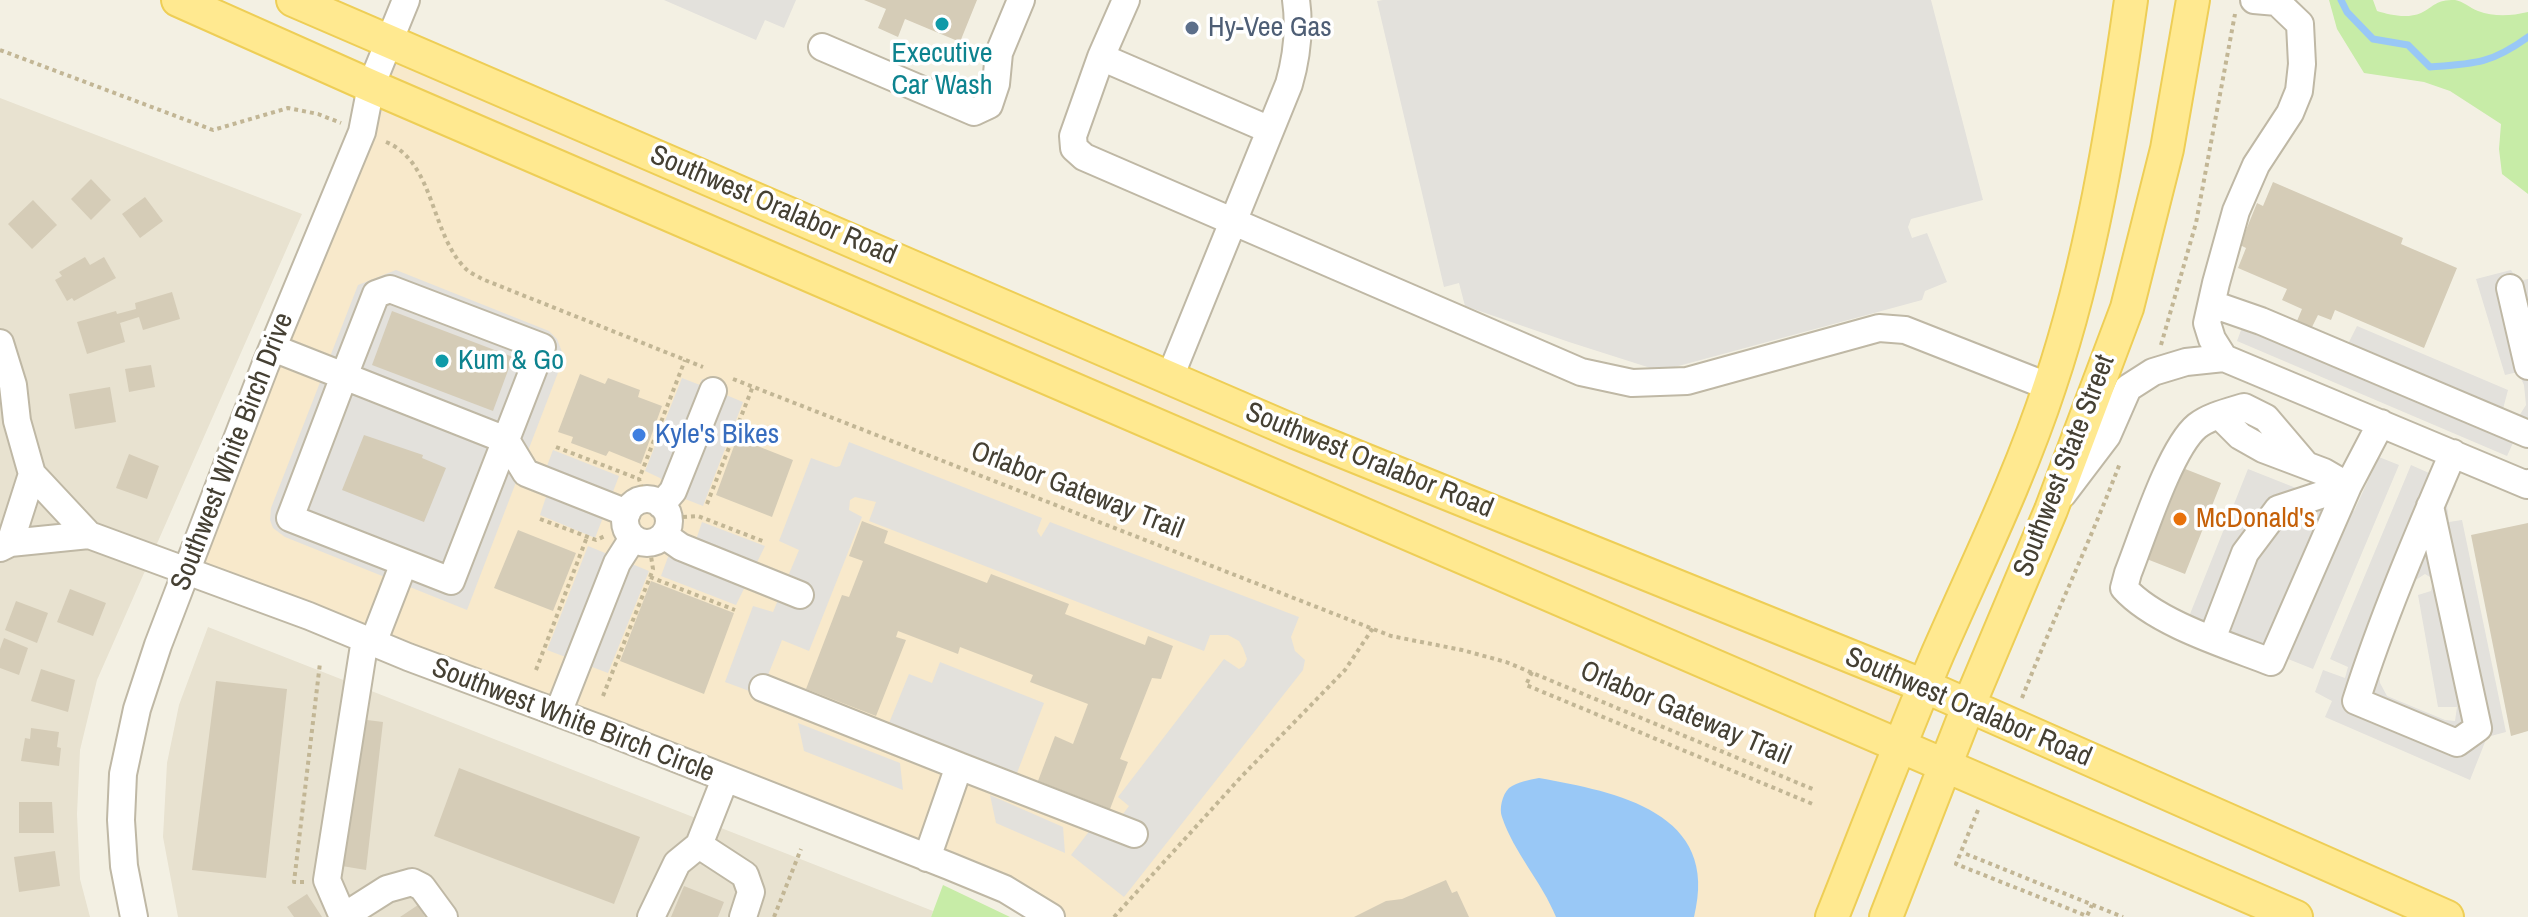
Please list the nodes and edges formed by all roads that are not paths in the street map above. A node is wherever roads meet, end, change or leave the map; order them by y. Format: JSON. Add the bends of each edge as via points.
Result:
{"nodes":[{"id":1,"x":178,"y":0,"type":"edge"},
{"id":2,"x":293,"y":0,"type":"edge"},
{"id":3,"x":406,"y":0,"type":"edge"},
{"id":4,"x":1021,"y":0,"type":"edge"},
{"id":5,"x":1126,"y":0,"type":"edge"},
{"id":6,"x":1296,"y":0,"type":"edge"},
{"id":7,"x":2131,"y":0,"type":"edge"},
{"id":8,"x":2193,"y":0,"type":"edge"},
{"id":9,"x":2254,"y":0,"type":"edge"},
{"id":10,"x":389,"y":42,"type":"junction"},
{"id":11,"x":822,"y":47,"type":"dead end"},
{"id":12,"x":1101,"y":57,"type":"junction"},
{"id":13,"x":371,"y":86,"type":"junction"},
{"id":14,"x":1270,"y":130,"type":"junction"},
{"id":15,"x":1232,"y":223,"type":"junction"},
{"id":16,"x":2510,"y":288,"type":"dead end"},
{"id":17,"x":2212,"y":304,"type":"junction"},
{"id":18,"x":0,"y":343,"type":"edge"},
{"id":19,"x":273,"y":348,"type":"junction"},
{"id":20,"x":2224,"y":358,"type":"junction"},
{"id":21,"x":2528,"y":366,"type":"edge"},
{"id":22,"x":344,"y":376,"type":"junction"},
{"id":23,"x":1170,"y":377,"type":"junction"},
{"id":24,"x":717,"y":379,"type":"road end"},
{"id":25,"x":2050,"y":387,"type":"junction"},
{"id":26,"x":2381,"y":423,"type":"junction"},
{"id":27,"x":2528,"y":434,"type":"edge"},
{"id":28,"x":506,"y":440,"type":"junction"},
{"id":29,"x":2453,"y":453,"type":"junction"},
{"id":30,"x":32,"y":474,"type":"junction"},
{"id":31,"x":2528,"y":483,"type":"edge"},
{"id":32,"x":2348,"y":486,"type":"junction"},
{"id":33,"x":2430,"y":506,"type":"junction"},
{"id":34,"x":2051,"y":510,"type":"junction"},
{"id":35,"x":646,"y":517,"type":"junction"},
{"id":36,"x":89,"y":535,"type":"junction"},
{"id":37,"x":5,"y":545,"type":"edge"},
{"id":38,"x":404,"y":563,"type":"junction"},
{"id":39,"x":187,"y":571,"type":"junction"},
{"id":40,"x":800,"y":595,"type":"dead end"},
{"id":41,"x":2212,"y":639,"type":"junction"},
{"id":42,"x":369,"y":641,"type":"junction"},
{"id":43,"x":1924,"y":686,"type":"junction"},
{"id":44,"x":763,"y":688,"type":"dead end"},
{"id":45,"x":1968,"y":707,"type":"junction"},
{"id":46,"x":558,"y":713,"type":"junction"},
{"id":47,"x":1900,"y":745,"type":"junction"},
{"id":48,"x":959,"y":766,"type":"junction"},
{"id":49,"x":1946,"y":767,"type":"junction"},
{"id":50,"x":725,"y":779,"type":"junction"},
{"id":51,"x":1134,"y":834,"type":"dead end"},
{"id":52,"x":699,"y":845,"type":"junction"},
{"id":53,"x":927,"y":858,"type":"junction"},
{"id":54,"x":134,"y":917,"type":"edge"},
{"id":55,"x":343,"y":917,"type":"edge"},
{"id":56,"x":444,"y":917,"type":"edge"},
{"id":57,"x":651,"y":917,"type":"edge"},
{"id":58,"x":743,"y":917,"type":"edge"},
{"id":59,"x":1051,"y":917,"type":"edge"},
{"id":60,"x":1832,"y":917,"type":"edge"},
{"id":61,"x":1886,"y":917,"type":"edge"},
{"id":62,"x":2296,"y":917,"type":"edge"},
{"id":63,"x":2447,"y":917,"type":"edge"}],
"edges":[{"from":1,"to":13,"type":"main road","name":"Southwest Oralabor Road"},
{"from":2,"to":10,"type":"main road","name":"Southwest Oralabor Road"},
{"from":3,"to":10,"type":"street","name":"Southwest White Birch Drive"},
{"from":4,"to":11,"type":"street","via":[[999,53],[989,105],[974,112]]},
{"from":5,"to":12,"type":"street"},
{"from":6,"to":14,"type":"street","via":[[1296,62]]},
{"from":7,"to":25,"type":"main road","name":"Southwest State Street","via":[[2101,181]]},
{"from":8,"to":34,"type":"main road","name":"Southwest State Street","via":[[2176,107],[2139,266]]},
{"from":9,"to":17,"type":"street","via":[[2277,2],[2300,24],[2299,91],[2236,211]]},
{"from":10,"to":13,"type":"street","name":"Southwest White Birch Drive"},
{"from":10,"to":23,"type":"main road","name":"Southwest Oralabor Road"},
{"from":12,"to":14,"type":"street"},
{"from":12,"to":15,"type":"street","via":[[1075,125],[1074,148]]},
{"from":13,"to":19,"type":"street","name":"Southwest White Birch Drive","via":[[362,132]]},
{"from":13,"to":47,"type":"main road","name":"Southwest Oralabor Road"},
{"from":14,"to":15,"type":"street"},
{"from":15,"to":23,"type":"street"},
{"from":15,"to":25,"type":"street","via":[[1559,364],[1632,383],[1687,381],[1879,328],[1905,330]]},
{"from":16,"to":21,"type":"street"},
{"from":17,"to":20,"type":"street","via":[[2207,323]]},
{"from":17,"to":27,"type":"street"},
{"from":18,"to":30,"type":"street"},
{"from":19,"to":22,"type":"street"},
{"from":19,"to":39,"type":"street","name":"Southwest White Birch Drive"},
{"from":20,"to":26,"type":"street"},
{"from":20,"to":34,"type":"street","via":[[2153,372],[2128,388],[2107,436]]},
{"from":22,"to":28,"type":"street"},
{"from":22,"to":28,"type":"street","via":[[376,294],[390,289],[542,347]]},
{"from":22,"to":38,"type":"street","via":[[290,518]]},
{"from":23,"to":43,"type":"main road","name":"Southwest Oralabor Road"},
{"from":24,"to":35,"type":"street","via":[[673,491]]},
{"from":25,"to":43,"type":"main road","name":"Southwest State Street"},
{"from":26,"to":29,"type":"street"},
{"from":26,"to":32,"type":"street"},
{"from":28,"to":35,"type":"street","via":[[526,473]]},
{"from":28,"to":38,"type":"street","via":[[451,581]]},
{"from":29,"to":31,"type":"street"},
{"from":29,"to":33,"type":"street"},
{"from":30,"to":36,"type":"street","name":"Southwest White Birch Circle"},
{"from":30,"to":37,"type":"street"},
{"from":32,"to":41,"type":"street","via":[[2278,509],[2245,553]]},
{"from":32,"to":41,"type":"street","via":[[2271,662]]},
{"from":32,"to":41,"type":"street","via":[[2306,465],[2266,418],[2244,407],[2197,427],[2171,465],[2124,588],[2137,602]]},
{"from":33,"to":33,"type":"street","via":[[2356,701],[2457,743],[2478,728]]},
{"from":34,"to":45,"type":"main road","name":"Southwest State Street"},
{"from":35,"to":40,"type":"street","via":[[681,547]]},
{"from":35,"to":46,"type":"street","via":[[617,563]]},
{"from":36,"to":37,"type":"street","name":"Southwest White Birch Circle"},
{"from":36,"to":39,"type":"street","name":"Southwest White Birch Circle"},
{"from":38,"to":42,"type":"street"},
{"from":39,"to":42,"type":"street","name":"Southwest White Birch Circle"},
{"from":39,"to":54,"type":"street","name":"Southwest White Birch Drive","via":[[137,709],[123,774],[124,866]]},
{"from":42,"to":46,"type":"street","name":"Southwest White Birch Circle"},
{"from":42,"to":55,"type":"street","via":[[327,880]]},
{"from":43,"to":45,"type":"main road","name":"Southwest Oralabor Road"},
{"from":43,"to":47,"type":"main road","name":"Southwest State Street"},
{"from":44,"to":48,"type":"street"},
{"from":45,"to":49,"type":"main road","name":"Southwest State Street"},
{"from":45,"to":63,"type":"main road","name":"Southwest Oralabor Road"},
{"from":46,"to":50,"type":"street","name":"Southwest White Birch Circle"},
{"from":47,"to":49,"type":"main road","name":"Southwest Oralabor Road"},
{"from":47,"to":60,"type":"main road","name":"Southwest State Street"},
{"from":48,"to":51,"type":"street"},
{"from":48,"to":53,"type":"street"},
{"from":49,"to":61,"type":"main road","name":"Southwest State Street"},
{"from":49,"to":62,"type":"main road","name":"Southwest Oralabor Road"},
{"from":50,"to":52,"type":"street"},
{"from":50,"to":53,"type":"street","name":"Southwest White Birch Circle"},
{"from":52,"to":57,"type":"street","via":[[677,863]]},
{"from":52,"to":58,"type":"street","via":[[745,875],[751,892]]},
{"from":53,"to":59,"type":"street","name":"Southwest White Birch Circle","via":[[1005,889]]},
{"from":55,"to":56,"type":"street","via":[[387,889],[412,882],[422,887]]}]}
